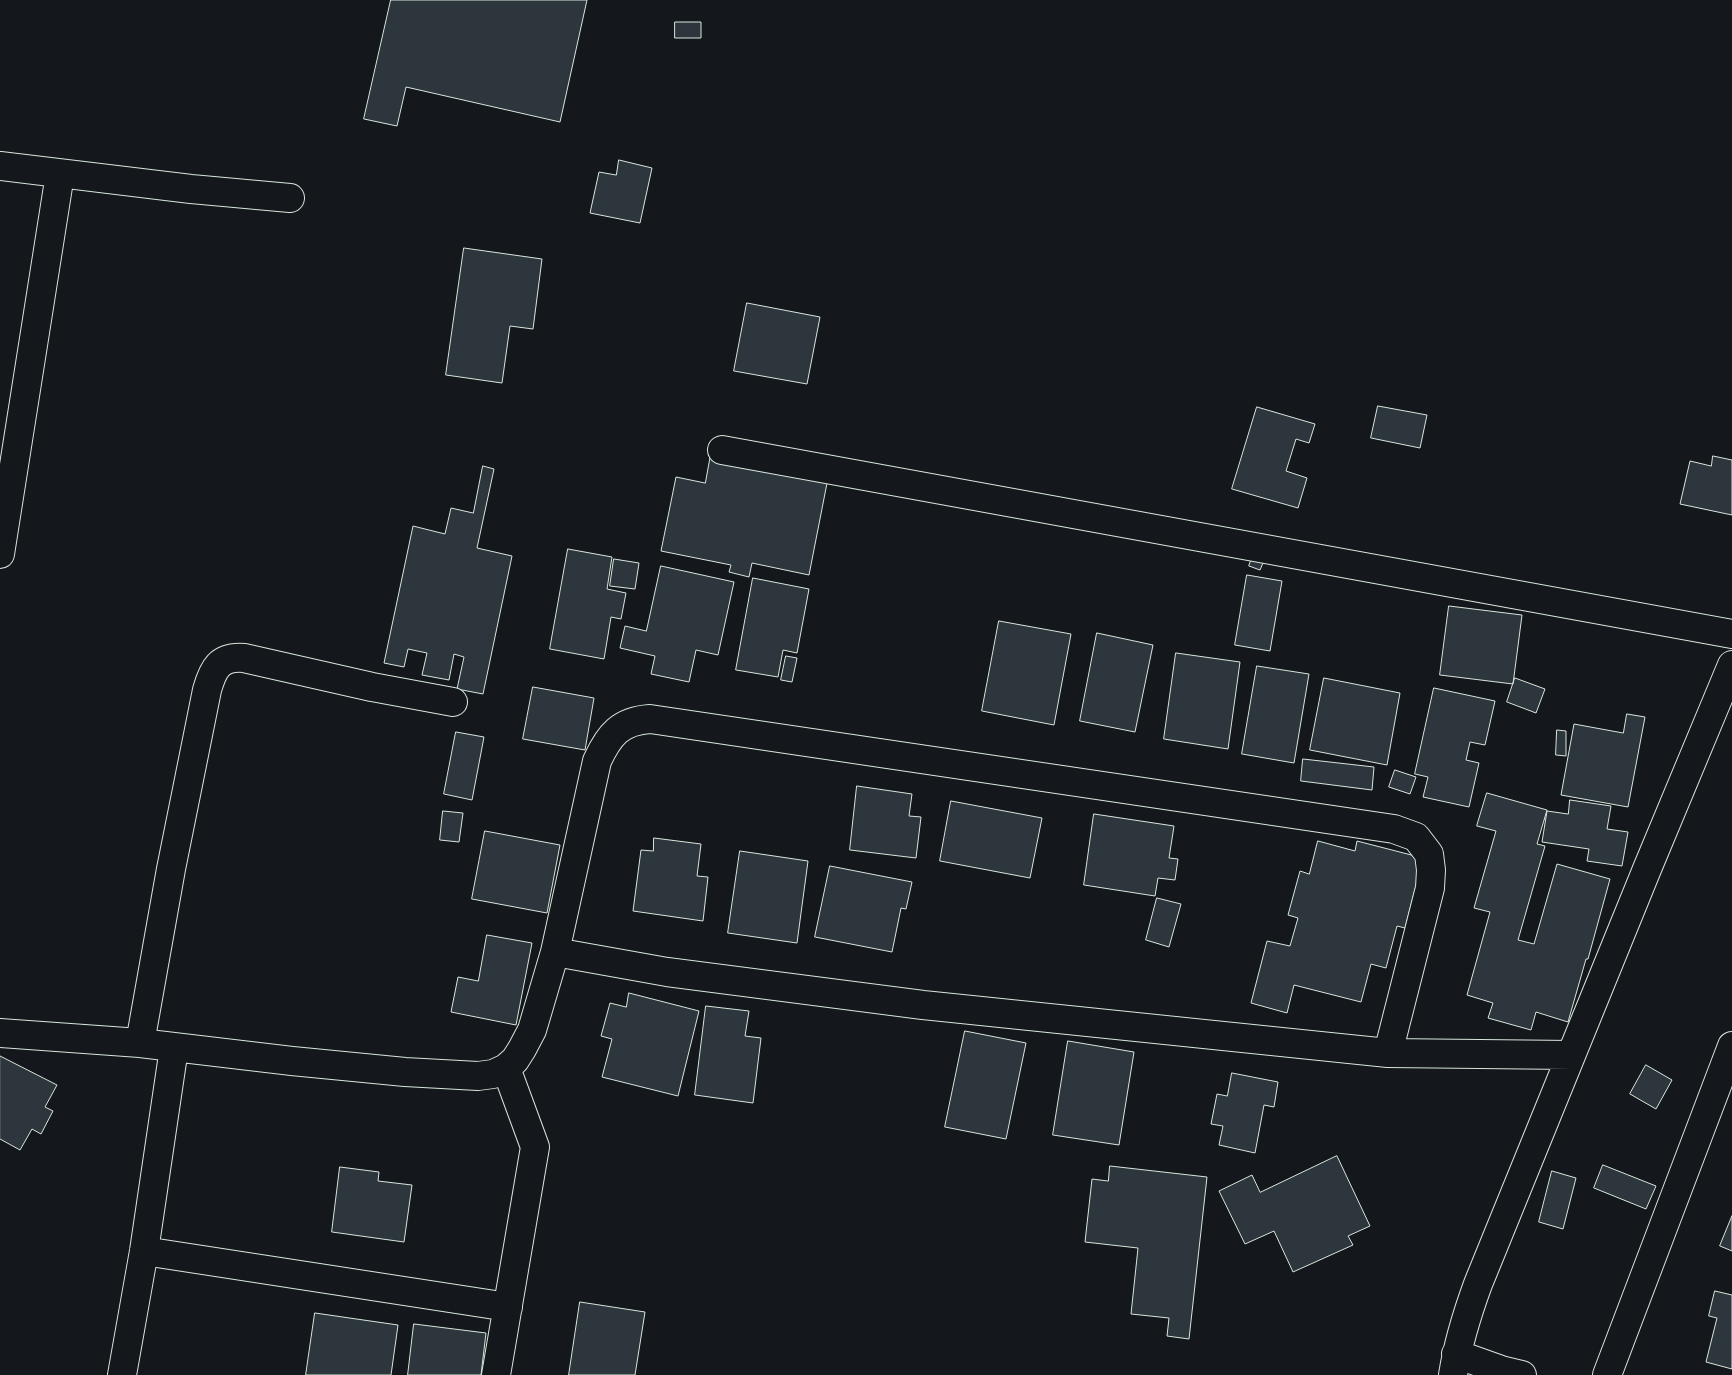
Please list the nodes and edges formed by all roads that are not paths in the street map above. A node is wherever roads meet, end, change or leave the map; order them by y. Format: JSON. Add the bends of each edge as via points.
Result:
{"nodes":[{"id":1,"x":0,"y":166,"type":"edge"},
{"id":2,"x":60,"y":174,"type":"junction"},
{"id":3,"x":290,"y":198,"type":"dead end"},
{"id":4,"x":722,"y":450,"type":"dead end"},
{"id":5,"x":0,"y":554,"type":"edge"},
{"id":6,"x":1732,"y":634,"type":"edge"},
{"id":7,"x":1732,"y":665,"type":"edge"},
{"id":8,"x":453,"y":702,"type":"dead end"},
{"id":9,"x":555,"y":952,"type":"junction"},
{"id":10,"x":0,"y":1033,"type":"edge"},
{"id":11,"x":140,"y":1043,"type":"junction"},
{"id":12,"x":1732,"y":1046,"type":"edge"},
{"id":13,"x":174,"y":1048,"type":"junction"},
{"id":14,"x":1388,"y":1053,"type":"junction"},
{"id":15,"x":1571,"y":1055,"type":"junction"},
{"id":16,"x":506,"y":1068,"type":"junction"},
{"id":17,"x":144,"y":1252,"type":"junction"},
{"id":18,"x":508,"y":1307,"type":"junction"},
{"id":19,"x":1455,"y":1364,"type":"edge"},
{"id":20,"x":122,"y":1375,"type":"edge"},
{"id":21,"x":496,"y":1375,"type":"edge"},
{"id":22,"x":1522,"y":1375,"type":"edge"},
{"id":23,"x":1607,"y":1375,"type":"edge"}],
"edges":[{"from":1,"to":2,"type":"street"},
{"from":2,"to":3,"type":"street"},
{"from":2,"to":5,"type":"street"},
{"from":4,"to":6,"type":"street"},
{"from":7,"to":15,"type":"street"},
{"from":8,"to":11,"type":"street","via":[[244,658],[232,657],[216,667],[207,690]]},
{"from":9,"to":14,"type":"street","via":[[667,972],[923,1005]]},
{"from":9,"to":14,"type":"street","via":[[597,761],[608,739],[618,730],[639,720],[650,719],[1394,829],[1416,836],[1429,854],[1432,870],[1430,888]]},
{"from":9,"to":16,"type":"street","via":[[532,1030],[515,1060]]},
{"from":10,"to":11,"type":"street"},
{"from":11,"to":13,"type":"street"},
{"from":12,"to":23,"type":"street"},
{"from":13,"to":16,"type":"street","via":[[414,1073],[478,1076]]},
{"from":13,"to":17,"type":"street"},
{"from":14,"to":15,"type":"street"},
{"from":15,"to":19,"type":"street","via":[[1478,1284]]},
{"from":16,"to":18,"type":"street","via":[[535,1147]]},
{"from":17,"to":18,"type":"street"},
{"from":17,"to":20,"type":"street"},
{"from":18,"to":21,"type":"street"},
{"from":19,"to":22,"type":"street"}]}
